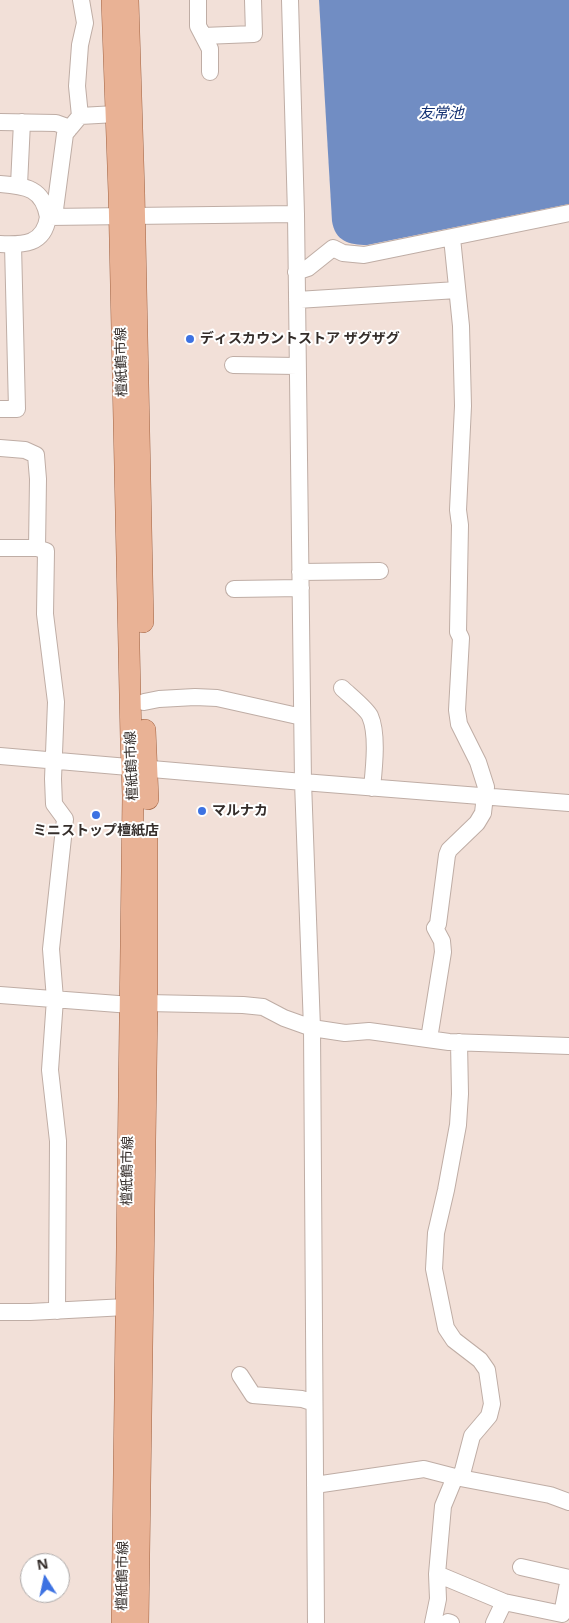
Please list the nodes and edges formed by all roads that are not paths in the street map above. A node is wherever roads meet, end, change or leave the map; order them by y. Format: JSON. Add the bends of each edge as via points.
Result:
{"nodes":[{"id":1,"x":80,"y":0,"type":"edge"},
{"id":2,"x":112,"y":0,"type":"edge"},
{"id":3,"x":128,"y":0,"type":"edge"},
{"id":4,"x":198,"y":0,"type":"edge"},
{"id":5,"x":253,"y":0,"type":"edge"},
{"id":6,"x":290,"y":0,"type":"edge"},
{"id":7,"x":203,"y":36,"type":"junction"},
{"id":8,"x":210,"y":72,"type":"dead end"},
{"id":9,"x":116,"y":114,"type":"junction"},
{"id":10,"x":0,"y":122,"type":"edge"},
{"id":11,"x":22,"y":122,"type":"junction"},
{"id":12,"x":75,"y":122,"type":"junction"},
{"id":13,"x":0,"y":184,"type":"edge"},
{"id":14,"x":19,"y":185,"type":"junction"},
{"id":15,"x":569,"y":213,"type":"edge"},
{"id":16,"x":296,"y":214,"type":"junction"},
{"id":17,"x":126,"y":216,"type":"junction"},
{"id":18,"x":51,"y":217,"type":"junction"},
{"id":19,"x":452,"y":238,"type":"junction"},
{"id":20,"x":6,"y":245,"type":"edge"},
{"id":21,"x":296,"y":272,"type":"junction"},
{"id":22,"x":457,"y":290,"type":"junction"},
{"id":23,"x":297,"y":300,"type":"junction"},
{"id":24,"x":233,"y":364,"type":"dead end"},
{"id":25,"x":298,"y":366,"type":"junction"},
{"id":26,"x":0,"y":409,"type":"edge"},
{"id":27,"x":0,"y":448,"type":"edge"},
{"id":28,"x":0,"y":548,"type":"edge"},
{"id":29,"x":37,"y":548,"type":"junction"},
{"id":30,"x":300,"y":572,"type":"junction"},
{"id":31,"x":380,"y":572,"type":"dead end"},
{"id":32,"x":234,"y":588,"type":"dead end"},
{"id":33,"x":300,"y":588,"type":"junction"},
{"id":34,"x":342,"y":688,"type":"dead end"},
{"id":35,"x":144,"y":702,"type":"junction"},
{"id":36,"x":302,"y":717,"type":"junction"},
{"id":37,"x":0,"y":756,"type":"edge"},
{"id":38,"x":54,"y":760,"type":"junction"},
{"id":39,"x":139,"y":768,"type":"junction"},
{"id":40,"x":303,"y":782,"type":"junction"},
{"id":41,"x":372,"y":788,"type":"junction"},
{"id":42,"x":485,"y":796,"type":"junction"},
{"id":43,"x":569,"y":803,"type":"edge"},
{"id":44,"x":0,"y":995,"type":"edge"},
{"id":45,"x":54,"y":999,"type":"junction"},
{"id":46,"x":139,"y":1004,"type":"junction"},
{"id":47,"x":312,"y":1028,"type":"junction"},
{"id":48,"x":429,"y":1039,"type":"junction"},
{"id":49,"x":459,"y":1042,"type":"junction"},
{"id":50,"x":569,"y":1046,"type":"edge"},
{"id":51,"x":126,"y":1307,"type":"junction"},
{"id":52,"x":57,"y":1311,"type":"junction"},
{"id":53,"x":0,"y":1312,"type":"edge"},
{"id":54,"x":240,"y":1375,"type":"dead end"},
{"id":55,"x":314,"y":1403,"type":"junction"},
{"id":56,"x":458,"y":1477,"type":"junction"},
{"id":57,"x":315,"y":1485,"type":"junction"},
{"id":58,"x":569,"y":1502,"type":"edge"},
{"id":59,"x":521,"y":1567,"type":"dead end"},
{"id":60,"x":437,"y":1574,"type":"junction"},
{"id":61,"x":569,"y":1578,"type":"edge"},
{"id":62,"x":504,"y":1602,"type":"junction"},
{"id":63,"x":122,"y":1623,"type":"edge"},
{"id":64,"x":138,"y":1623,"type":"edge"},
{"id":65,"x":316,"y":1623,"type":"edge"},
{"id":66,"x":444,"y":1623,"type":"edge"},
{"id":67,"x":494,"y":1623,"type":"edge"}],
"edges":[{"from":1,"to":12,"type":"street","via":[[84,24]]},
{"from":2,"to":9,"type":"main road","name":"檀紙鶴市線"},
{"from":3,"to":17,"type":"main road","name":"檀紙鶴市線"},
{"from":4,"to":7,"type":"street","via":[[198,26]]},
{"from":5,"to":7,"type":"street","via":[[254,34]]},
{"from":6,"to":16,"type":"street"},
{"from":7,"to":8,"type":"street","via":[[210,50]]},
{"from":9,"to":12,"type":"street"},
{"from":9,"to":17,"type":"main road","name":"檀紙鶴市線"},
{"from":10,"to":11,"type":"street"},
{"from":11,"to":12,"type":"street"},
{"from":11,"to":14,"type":"street"},
{"from":12,"to":18,"type":"street","via":[[65,134]]},
{"from":13,"to":14,"type":"street"},
{"from":14,"to":18,"type":"street","via":[[41,196]]},
{"from":15,"to":19,"type":"street"},
{"from":16,"to":17,"type":"street"},
{"from":16,"to":21,"type":"street"},
{"from":17,"to":18,"type":"street"},
{"from":17,"to":35,"type":"main road","name":"檀紙鶴市線"},
{"from":17,"to":39,"type":"main road","name":"檀紙鶴市線"},
{"from":18,"to":20,"type":"street","via":[[38,238],[30,243]]},
{"from":19,"to":21,"type":"street","via":[[364,255],[343,253],[333,248],[308,268]]},
{"from":19,"to":22,"type":"street"},
{"from":20,"to":26,"type":"street","via":[[17,409]]},
{"from":21,"to":23,"type":"street"},
{"from":22,"to":23,"type":"street"},
{"from":22,"to":42,"type":"street","via":[[463,406],[458,510],[458,632],[461,638],[457,710],[459,724],[478,762],[486,787]]},
{"from":23,"to":25,"type":"street"},
{"from":24,"to":25,"type":"street"},
{"from":25,"to":30,"type":"street"},
{"from":27,"to":29,"type":"street","via":[[25,450],[36,455]]},
{"from":28,"to":29,"type":"street"},
{"from":29,"to":38,"type":"street","via":[[46,551],[45,614],[56,702]]},
{"from":30,"to":31,"type":"street"},
{"from":30,"to":33,"type":"street"},
{"from":32,"to":33,"type":"street"},
{"from":33,"to":36,"type":"street"},
{"from":34,"to":41,"type":"street","via":[[370,715],[375,758]]},
{"from":35,"to":36,"type":"street","via":[[217,698]]},
{"from":35,"to":39,"type":"main road","name":"檀紙鶴市線"},
{"from":36,"to":40,"type":"street"},
{"from":37,"to":38,"type":"street"},
{"from":38,"to":39,"type":"street"},
{"from":38,"to":45,"type":"street","via":[[54,804],[66,819],[51,949]]},
{"from":39,"to":40,"type":"street"},
{"from":39,"to":46,"type":"main road","name":"檀紙鶴市線","via":[[134,796]]},
{"from":40,"to":41,"type":"street"},
{"from":40,"to":47,"type":"street"},
{"from":41,"to":42,"type":"street"},
{"from":42,"to":43,"type":"street"},
{"from":42,"to":48,"type":"street","via":[[483,813],[477,823],[447,855],[435,928],[442,941],[443,952]]},
{"from":44,"to":45,"type":"street"},
{"from":45,"to":46,"type":"street"},
{"from":45,"to":52,"type":"street","via":[[50,1070],[58,1141]]},
{"from":46,"to":47,"type":"street","via":[[263,1007]]},
{"from":46,"to":51,"type":"main road","name":"檀紙鶴市線"},
{"from":46,"to":64,"type":"main road","name":"檀紙鶴市線"},
{"from":47,"to":48,"type":"street"},
{"from":47,"to":55,"type":"street"},
{"from":48,"to":49,"type":"street"},
{"from":49,"to":50,"type":"street"},
{"from":49,"to":56,"type":"street","via":[[458,1126],[436,1233],[434,1269],[446,1328],[454,1340],[480,1360],[487,1370],[492,1404],[489,1416],[472,1436]]},
{"from":51,"to":52,"type":"street"},
{"from":51,"to":63,"type":"main road","name":"檀紙鶴市線"},
{"from":52,"to":53,"type":"street"},
{"from":54,"to":55,"type":"street","via":[[253,1395]]},
{"from":55,"to":57,"type":"street"},
{"from":56,"to":57,"type":"street","via":[[424,1470]]},
{"from":56,"to":58,"type":"street","via":[[550,1495]]},
{"from":56,"to":60,"type":"street","via":[[443,1506]]},
{"from":57,"to":65,"type":"street"},
{"from":59,"to":61,"type":"street"},
{"from":60,"to":62,"type":"street"},
{"from":60,"to":66,"type":"street","via":[[438,1600]]},
{"from":61,"to":62,"type":"street","via":[[562,1614]]},
{"from":62,"to":67,"type":"street"}]}
